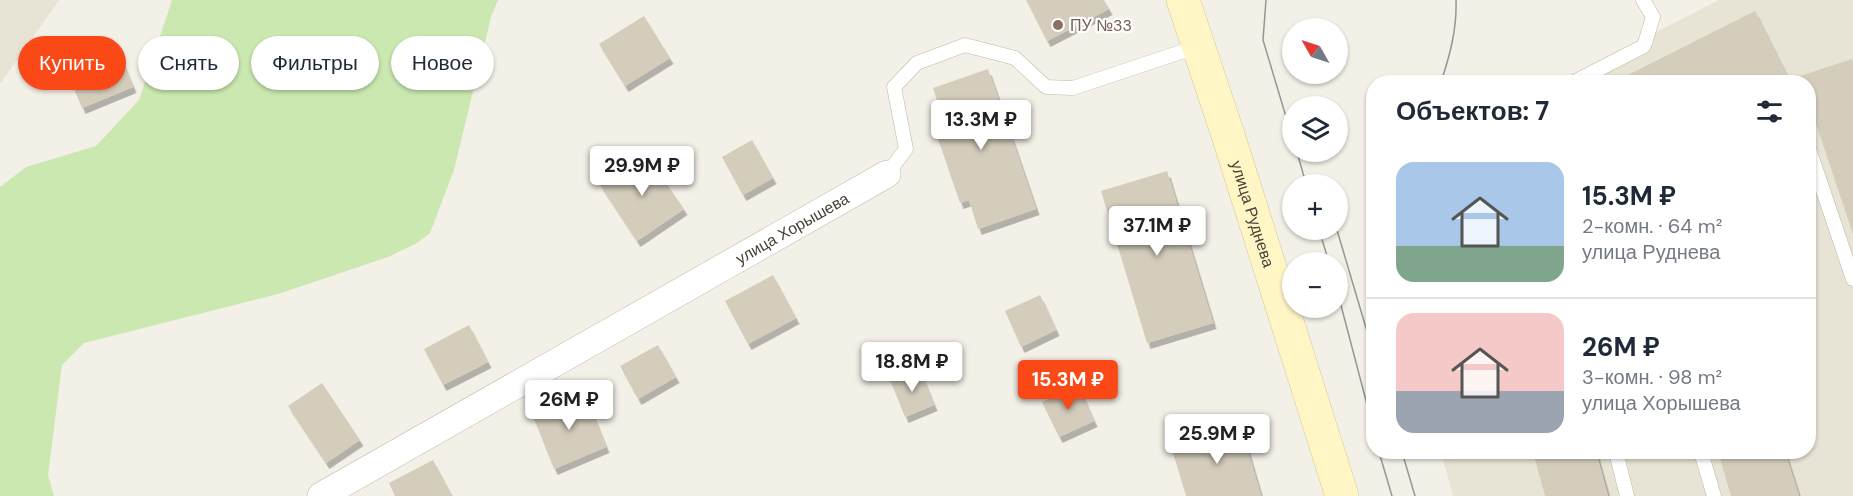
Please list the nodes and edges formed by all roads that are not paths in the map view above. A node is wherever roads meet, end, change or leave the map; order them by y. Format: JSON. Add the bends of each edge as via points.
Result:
{"nodes":[{"id":1,"x":1183,"y":0,"type":"edge"},
{"id":2,"x":1643,"y":0,"type":"edge"},
{"id":3,"x":1199,"y":46,"type":"junction"},
{"id":4,"x":1588,"y":75,"type":"edge"},
{"id":5,"x":1816,"y":170,"type":"edge"},
{"id":6,"x":887,"y":174,"type":"joint"},
{"id":7,"x":1853,"y":279,"type":"edge"},
{"id":8,"x":1618,"y":459,"type":"edge"},
{"id":9,"x":1703,"y":459,"type":"edge"},
{"id":10,"x":321,"y":496,"type":"edge"},
{"id":11,"x":1342,"y":496,"type":"edge"},
{"id":12,"x":1628,"y":496,"type":"edge"},
{"id":13,"x":1714,"y":496,"type":"edge"}],
"edges":[{"from":1,"to":3,"type":"main road","name":"улица Руднева"},
{"from":2,"to":4,"type":"lane","via":[[1653,17],[1644,46]]},
{"from":3,"to":6,"type":"lane","name":"улица Хорышева","via":[[1073,88],[1046,87],[1015,58],[965,45],[916,63],[894,87],[906,149]]},
{"from":3,"to":11,"type":"main road","name":"улица Руднева"},
{"from":5,"to":7,"type":"lane"},
{"from":6,"to":10,"type":"street","name":"улица Хорышева"},
{"from":8,"to":12,"type":"lane"},
{"from":9,"to":13,"type":"lane"}]}
